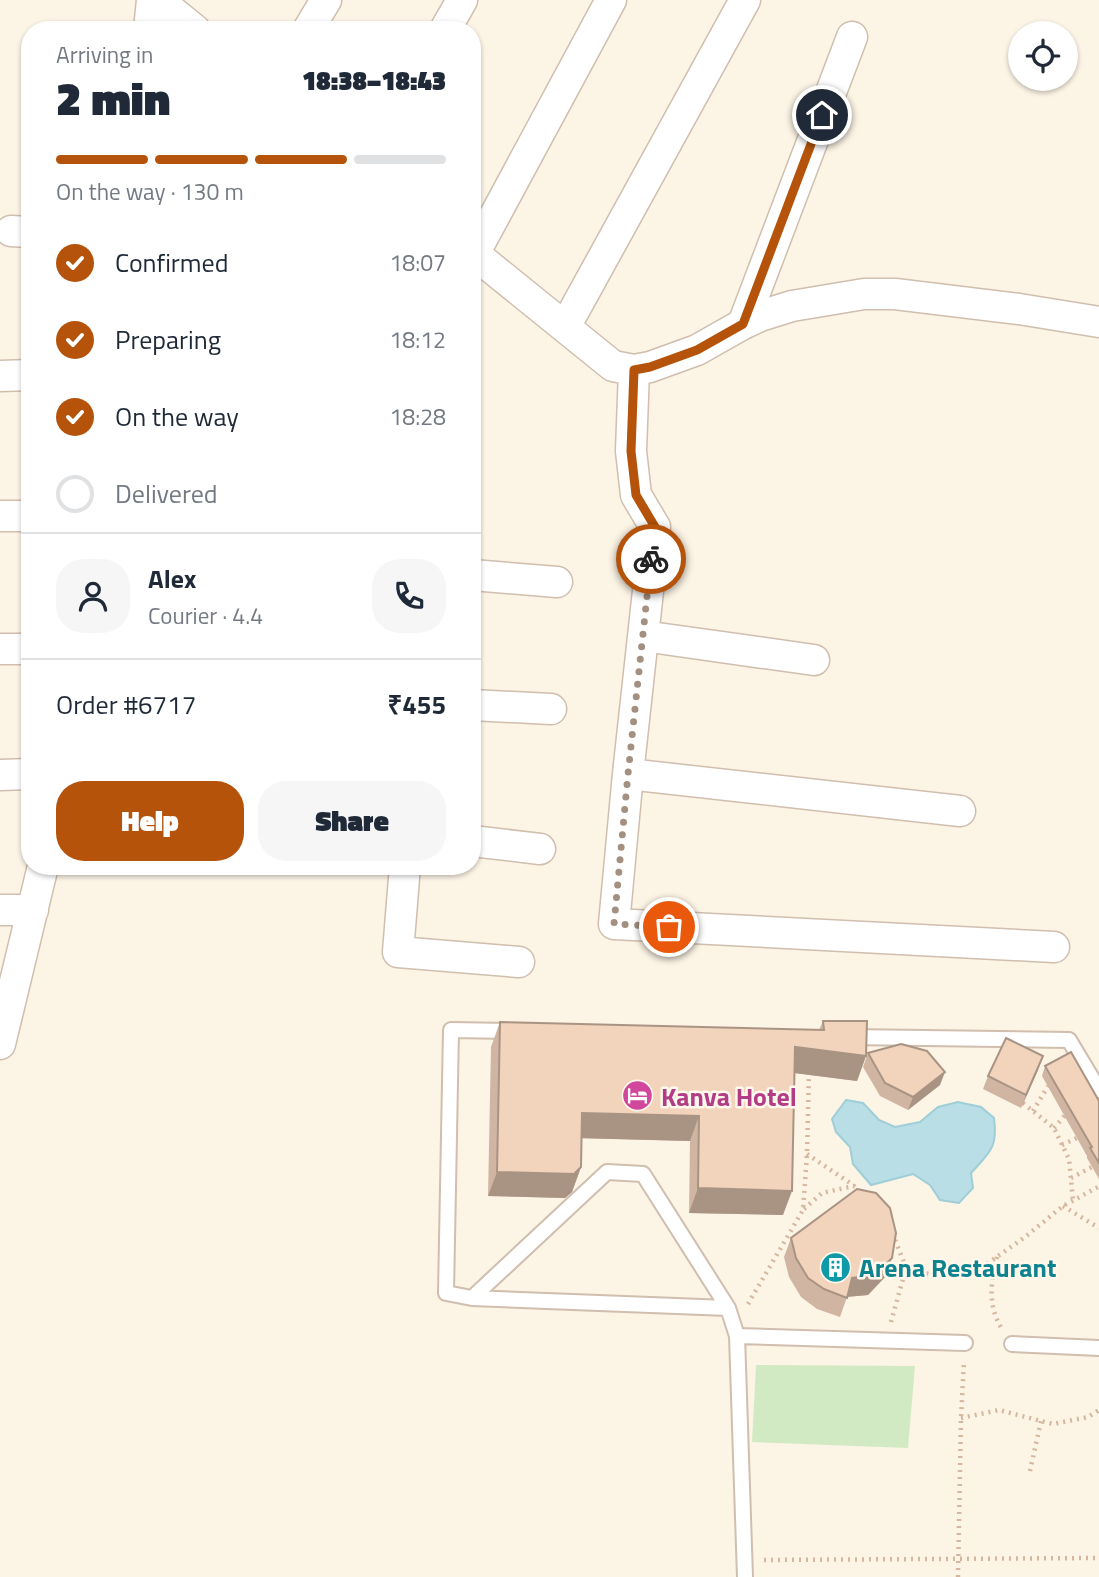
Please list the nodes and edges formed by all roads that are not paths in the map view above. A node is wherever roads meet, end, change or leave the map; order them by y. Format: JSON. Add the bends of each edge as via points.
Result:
{"nodes":[{"id":1,"x":326,"y":0,"type":"edge"},
{"id":2,"x":462,"y":0,"type":"edge"},
{"id":3,"x":611,"y":0,"type":"edge"},
{"id":4,"x":745,"y":0,"type":"edge"},
{"id":5,"x":173,"y":9,"type":"edge"},
{"id":6,"x":159,"y":21,"type":"edge"},
{"id":7,"x":313,"y":21,"type":"edge"},
{"id":8,"x":450,"y":21,"type":"edge"},
{"id":9,"x":852,"y":37,"type":"dead end"},
{"id":10,"x":481,"y":238,"type":"edge"},
{"id":11,"x":481,"y":259,"type":"edge"},
{"id":12,"x":1099,"y":322,"type":"edge"},
{"id":13,"x":743,"y":324,"type":"junction"},
{"id":14,"x":565,"y":327,"type":"junction"},
{"id":15,"x":634,"y":370,"type":"junction"},
{"id":16,"x":21,"y":375,"type":"edge"},
{"id":17,"x":0,"y":376,"type":"edge"},
{"id":18,"x":0,"y":516,"type":"edge"},
{"id":19,"x":21,"y":516,"type":"edge"},
{"id":20,"x":481,"y":576,"type":"edge"},
{"id":21,"x":557,"y":582,"type":"dead end"},
{"id":22,"x":643,"y":636,"type":"junction"},
{"id":23,"x":0,"y":649,"type":"edge"},
{"id":24,"x":21,"y":649,"type":"edge"},
{"id":25,"x":814,"y":660,"type":"dead end"},
{"id":26,"x":481,"y":705,"type":"edge"},
{"id":27,"x":551,"y":709,"type":"dead end"},
{"id":28,"x":21,"y":774,"type":"edge"},
{"id":29,"x":628,"y":774,"type":"junction"},
{"id":30,"x":0,"y":775,"type":"edge"},
{"id":31,"x":960,"y":811,"type":"dead end"},
{"id":32,"x":481,"y":842,"type":"edge"},
{"id":33,"x":540,"y":849,"type":"dead end"},
{"id":34,"x":41,"y":875,"type":"edge"},
{"id":35,"x":404,"y":875,"type":"edge"},
{"id":36,"x":0,"y":910,"type":"edge"},
{"id":37,"x":33,"y":910,"type":"junction"},
{"id":38,"x":1054,"y":947,"type":"dead end"},
{"id":39,"x":519,"y":962,"type":"dead end"},
{"id":40,"x":534,"y":1031,"type":"edge"},
{"id":41,"x":836,"y":1036,"type":"edge"},
{"id":42,"x":0,"y":1044,"type":"edge"},
{"id":43,"x":1099,"y":1090,"type":"edge"},
{"id":44,"x":472,"y":1298,"type":"junction"},
{"id":45,"x":729,"y":1308,"type":"junction"},
{"id":46,"x":737,"y":1336,"type":"junction"},
{"id":47,"x":965,"y":1343,"type":"road end"},
{"id":48,"x":1012,"y":1344,"type":"road end"},
{"id":49,"x":1099,"y":1348,"type":"edge"},
{"id":50,"x":745,"y":1577,"type":"edge"}],
"edges":[{"from":1,"to":7,"type":"street"},
{"from":2,"to":8,"type":"street"},
{"from":3,"to":10,"type":"street"},
{"from":4,"to":14,"type":"street"},
{"from":5,"to":6,"type":"street"},
{"from":9,"to":13,"type":"street"},
{"from":11,"to":14,"type":"street"},
{"from":12,"to":13,"type":"street","via":[[895,294],[864,294],[792,306]]},
{"from":13,"to":15,"type":"street","via":[[697,350]]},
{"from":14,"to":15,"type":"street","via":[[613,366]]},
{"from":15,"to":22,"type":"street","via":[[631,451],[636,495],[655,527]]},
{"from":16,"to":17,"type":"street"},
{"from":18,"to":19,"type":"street"},
{"from":20,"to":21,"type":"street"},
{"from":22,"to":25,"type":"street"},
{"from":22,"to":29,"type":"street"},
{"from":23,"to":24,"type":"street"},
{"from":26,"to":27,"type":"street"},
{"from":28,"to":30,"type":"street"},
{"from":29,"to":31,"type":"street"},
{"from":29,"to":38,"type":"street","via":[[614,924]]},
{"from":32,"to":33,"type":"street"},
{"from":34,"to":37,"type":"street"},
{"from":35,"to":39,"type":"street","via":[[398,952]]},
{"from":36,"to":37,"type":"street"},
{"from":37,"to":42,"type":"street"},
{"from":40,"to":44,"type":"lane","via":[[451,1030],[446,1293]]},
{"from":41,"to":43,"type":"lane","via":[[1069,1040]]},
{"from":44,"to":45,"type":"lane"},
{"from":44,"to":45,"type":"lane","via":[[607,1172],[643,1174]]},
{"from":45,"to":46,"type":"lane"},
{"from":46,"to":47,"type":"lane"},
{"from":46,"to":50,"type":"lane"},
{"from":48,"to":49,"type":"lane"}]}
